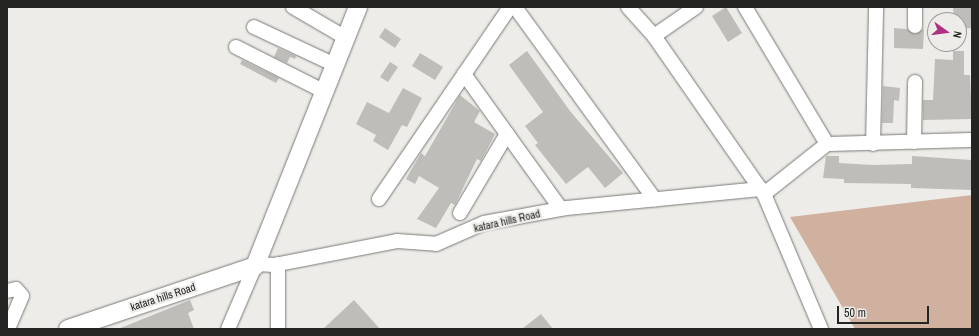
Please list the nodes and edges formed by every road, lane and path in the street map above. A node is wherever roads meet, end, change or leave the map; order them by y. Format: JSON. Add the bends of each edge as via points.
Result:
{"nodes":[{"id":1,"x":294,"y":7,"type":"edge"},
{"id":2,"x":358,"y":7,"type":"edge"},
{"id":3,"x":510,"y":7,"type":"edge"},
{"id":4,"x":515,"y":7,"type":"edge"},
{"id":5,"x":628,"y":7,"type":"edge"},
{"id":6,"x":696,"y":7,"type":"edge"},
{"id":7,"x":745,"y":7,"type":"edge"},
{"id":8,"x":876,"y":7,"type":"edge"},
{"id":9,"x":915,"y":7,"type":"edge"},
{"id":10,"x":915,"y":26,"type":"dead end"},
{"id":11,"x":254,"y":28,"type":"dead end"},
{"id":12,"x":654,"y":36,"type":"junction"},
{"id":13,"x":346,"y":38,"type":"junction"},
{"id":14,"x":236,"y":47,"type":"dead end"},
{"id":15,"x":336,"y":65,"type":"junction"},
{"id":16,"x":464,"y":74,"type":"junction"},
{"id":17,"x":915,"y":82,"type":"dead end"},
{"id":18,"x":325,"y":92,"type":"junction"},
{"id":19,"x":507,"y":134,"type":"junction"},
{"id":20,"x":972,"y":140,"type":"edge"},
{"id":21,"x":914,"y":142,"type":"junction"},
{"id":22,"x":827,"y":144,"type":"junction"},
{"id":23,"x":873,"y":144,"type":"junction"},
{"id":24,"x":763,"y":191,"type":"junction"},
{"id":25,"x":379,"y":199,"type":"dead end"},
{"id":26,"x":655,"y":200,"type":"junction"},
{"id":27,"x":561,"y":209,"type":"junction"},
{"id":28,"x":460,"y":213,"type":"dead end"},
{"id":29,"x":266,"y":265,"type":"junction"},
{"id":30,"x":7,"y":291,"type":"edge"},
{"id":31,"x":8,"y":329,"type":"edge"},
{"id":32,"x":68,"y":329,"type":"edge"},
{"id":33,"x":228,"y":329,"type":"edge"},
{"id":34,"x":278,"y":329,"type":"edge"},
{"id":35,"x":821,"y":329,"type":"edge"}],
"edges":[{"from":1,"to":13,"type":"street"},
{"from":2,"to":13,"type":"main road"},
{"from":3,"to":16,"type":"street"},
{"from":4,"to":26,"type":"street"},
{"from":5,"to":12,"type":"street"},
{"from":6,"to":12,"type":"street"},
{"from":7,"to":22,"type":"street"},
{"from":8,"to":23,"type":"street"},
{"from":9,"to":10,"type":"street"},
{"from":11,"to":15,"type":"street"},
{"from":12,"to":24,"type":"street"},
{"from":13,"to":15,"type":"main road"},
{"from":14,"to":18,"type":"street"},
{"from":15,"to":18,"type":"main road"},
{"from":16,"to":19,"type":"street"},
{"from":16,"to":25,"type":"street"},
{"from":17,"to":21,"type":"street"},
{"from":18,"to":29,"type":"main road"},
{"from":19,"to":27,"type":"street"},
{"from":19,"to":28,"type":"street"},
{"from":20,"to":21,"type":"street"},
{"from":21,"to":23,"type":"street"},
{"from":22,"to":23,"type":"street"},
{"from":22,"to":24,"type":"street"},
{"from":24,"to":26,"type":"street","name":"katara hills Road"},
{"from":24,"to":35,"type":"street"},
{"from":26,"to":27,"type":"street","name":"katara hills Road"},
{"from":27,"to":29,"type":"street","name":"katara hills Road","via":[[484,223],[436,244],[397,242]]},
{"from":29,"to":32,"type":"main road","name":"katara hills Road"},
{"from":29,"to":33,"type":"street"},
{"from":29,"to":34,"type":"street"},
{"from":30,"to":31,"type":"street","via":[[16,290],[22,296]]}]}
